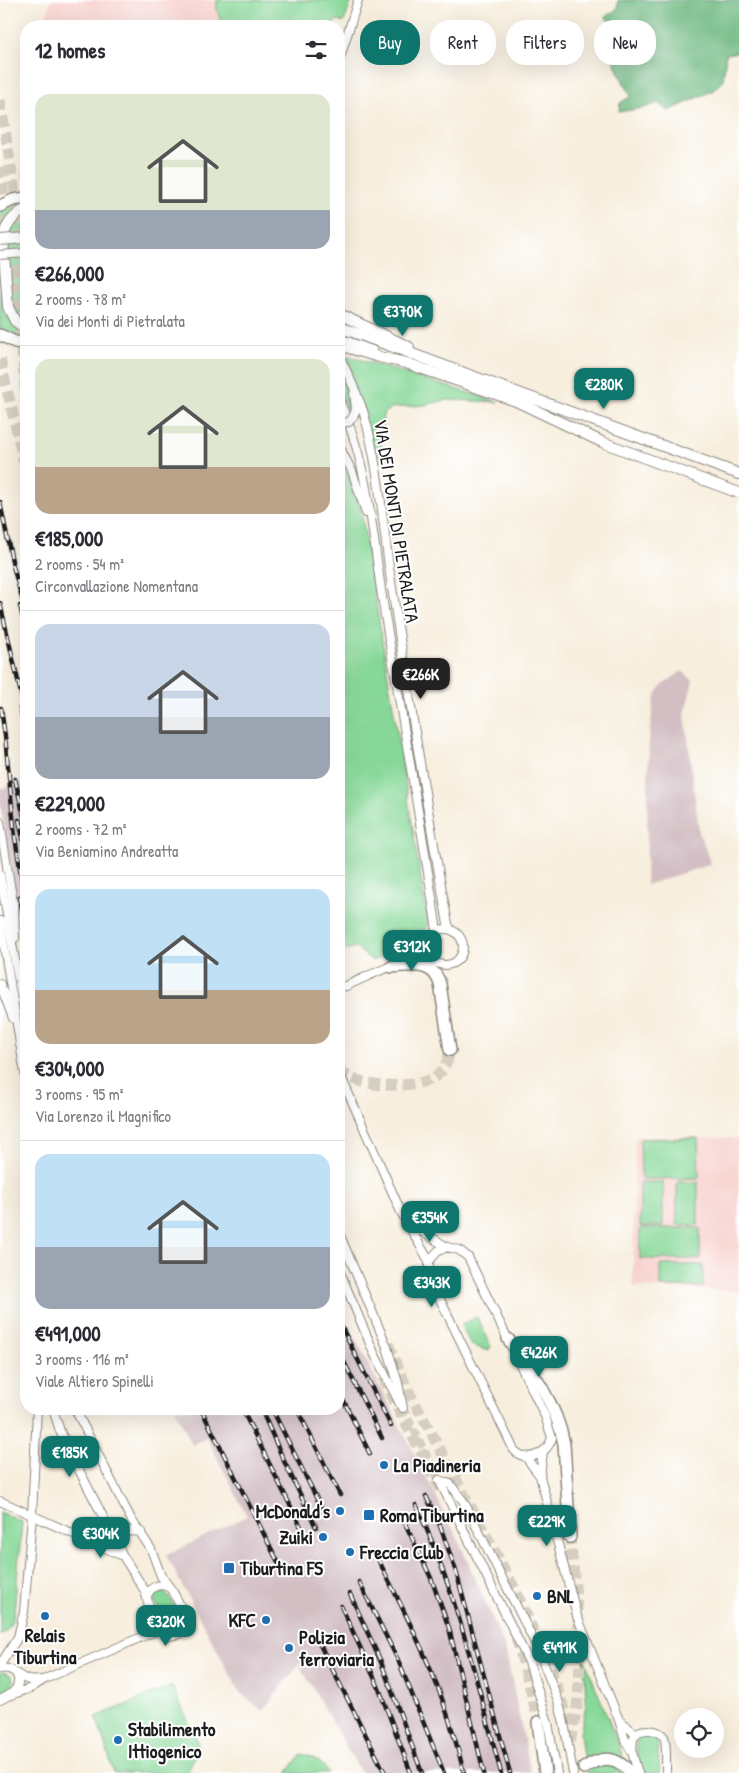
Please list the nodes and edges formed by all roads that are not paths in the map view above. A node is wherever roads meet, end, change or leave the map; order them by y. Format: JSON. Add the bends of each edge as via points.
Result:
{"nodes":[{"id":1,"x":358,"y":0,"type":"edge"},
{"id":2,"x":345,"y":42,"type":"edge"},
{"id":3,"x":20,"y":199,"type":"edge"},
{"id":4,"x":0,"y":206,"type":"edge"},
{"id":5,"x":20,"y":212,"type":"edge"},
{"id":6,"x":20,"y":238,"type":"edge"},
{"id":7,"x":0,"y":240,"type":"edge"},
{"id":8,"x":20,"y":253,"type":"edge"},
{"id":9,"x":0,"y":255,"type":"edge"},
{"id":10,"x":345,"y":317,"type":"edge"},
{"id":11,"x":20,"y":325,"type":"edge"},
{"id":12,"x":345,"y":329,"type":"edge"},
{"id":13,"x":0,"y":335,"type":"edge"},
{"id":14,"x":345,"y":340,"type":"edge"},
{"id":15,"x":20,"y":343,"type":"edge"},
{"id":16,"x":345,"y":347,"type":"edge"},
{"id":17,"x":406,"y":363,"type":"junction"},
{"id":18,"x":345,"y":369,"type":"edge"},
{"id":19,"x":459,"y":371,"type":"junction"},
{"id":20,"x":352,"y":385,"type":"junction"},
{"id":21,"x":345,"y":415,"type":"edge"},
{"id":22,"x":345,"y":422,"type":"edge"},
{"id":23,"x":345,"y":458,"type":"edge"},
{"id":24,"x":739,"y":474,"type":"edge"},
{"id":25,"x":739,"y":493,"type":"edge"},
{"id":26,"x":373,"y":540,"type":"junction"},
{"id":27,"x":0,"y":822,"type":"edge"},
{"id":28,"x":0,"y":875,"type":"edge"},
{"id":29,"x":0,"y":921,"type":"edge"},
{"id":30,"x":451,"y":930,"type":"junction"},
{"id":31,"x":437,"y":931,"type":"junction"},
{"id":32,"x":428,"y":941,"type":"junction"},
{"id":33,"x":14,"y":958,"type":"junction"},
{"id":34,"x":432,"y":960,"type":"junction"},
{"id":35,"x":391,"y":967,"type":"junction"},
{"id":36,"x":0,"y":984,"type":"edge"},
{"id":37,"x":345,"y":986,"type":"edge"},
{"id":38,"x":20,"y":990,"type":"edge"},
{"id":39,"x":19,"y":1034,"type":"junction"},
{"id":40,"x":20,"y":1041,"type":"edge"},
{"id":41,"x":450,"y":1050,"type":"tunnel mouth"},
{"id":42,"x":345,"y":1086,"type":"edge"},
{"id":43,"x":409,"y":1224,"type":"junction"},
{"id":44,"x":345,"y":1247,"type":"edge"},
{"id":45,"x":447,"y":1248,"type":"junction"},
{"id":46,"x":429,"y":1261,"type":"junction"},
{"id":47,"x":345,"y":1284,"type":"edge"},
{"id":48,"x":508,"y":1339,"type":"junction"},
{"id":49,"x":36,"y":1415,"type":"edge"},
{"id":50,"x":55,"y":1415,"type":"edge"},
{"id":51,"x":78,"y":1415,"type":"edge"},
{"id":52,"x":543,"y":1452,"type":"junction"},
{"id":53,"x":525,"y":1456,"type":"junction"},
{"id":54,"x":540,"y":1476,"type":"junction"},
{"id":55,"x":0,"y":1501,"type":"edge"},
{"id":56,"x":32,"y":1516,"type":"junction"},
{"id":57,"x":141,"y":1532,"type":"junction"},
{"id":58,"x":113,"y":1537,"type":"junction"},
{"id":59,"x":570,"y":1537,"type":"tunnel mouth"},
{"id":60,"x":89,"y":1541,"type":"junction"},
{"id":61,"x":122,"y":1556,"type":"junction"},
{"id":62,"x":168,"y":1587,"type":"junction"},
{"id":63,"x":147,"y":1596,"type":"junction"},
{"id":64,"x":160,"y":1629,"type":"junction"},
{"id":65,"x":0,"y":1667,"type":"edge"},
{"id":66,"x":17,"y":1675,"type":"junction"},
{"id":67,"x":45,"y":1679,"type":"junction"},
{"id":68,"x":4,"y":1698,"type":"edge"},
{"id":69,"x":619,"y":1720,"type":"junction"},
{"id":70,"x":538,"y":1722,"type":"tunnel mouth"},
{"id":71,"x":636,"y":1734,"type":"junction"},
{"id":72,"x":632,"y":1752,"type":"junction"},
{"id":73,"x":666,"y":1769,"type":"edge"},
{"id":74,"x":578,"y":1771,"type":"edge"},
{"id":75,"x":545,"y":1773,"type":"edge"},
{"id":76,"x":557,"y":1773,"type":"edge"},
{"id":77,"x":631,"y":1773,"type":"edge"},
{"id":78,"x":638,"y":1773,"type":"edge"}],
"edges":[{"from":1,"to":2,"type":"street"},
{"from":3,"to":4,"type":"highway"},
{"from":5,"to":11,"type":"main road","via":[[11,220],[3,238],[8,310]]},
{"from":6,"to":7,"type":"main road","bridge":true},
{"from":8,"to":9,"type":"street","bridge":true},
{"from":10,"to":19,"type":"main road"},
{"from":12,"to":19,"type":"main road"},
{"from":13,"to":15,"type":"highway"},
{"from":14,"to":17,"type":"street"},
{"from":16,"to":17,"type":"main road"},
{"from":17,"to":25,"type":"main road","via":[[516,401],[610,446]]},
{"from":18,"to":20,"type":"street","name":"VIA DEI MONTI DI PIETRALATA"},
{"from":19,"to":24,"type":"main road"},
{"from":20,"to":22,"type":"street","name":"VIA DEI MONTI DI PIETRALATA","bridge":true,"via":[[356,409],[349,422]]},
{"from":20,"to":30,"type":"street","name":"VIA DEI MONTI DI PIETRALATA","via":[[365,418],[374,462],[417,746]]},
{"from":21,"to":26,"type":"street","name":"VIA DEI MONTI DI PIETRALATA","via":[[359,454]]},
{"from":23,"to":26,"type":"street","name":"VIA DEI MONTI DI PIETRALATA","via":[[362,498]]},
{"from":26,"to":31,"type":"street","name":"VIA DEI MONTI DI PIETRALATA"},
{"from":27,"to":33,"type":"street","via":[[14,909]]},
{"from":28,"to":33,"type":"street"},
{"from":29,"to":39,"type":"street"},
{"from":30,"to":31,"type":"street"},
{"from":30,"to":34,"type":"street","via":[[461,940],[461,954],[453,963],[446,965]]},
{"from":31,"to":32,"type":"street"},
{"from":32,"to":34,"type":"street"},
{"from":32,"to":35,"type":"street"},
{"from":33,"to":38,"type":"street"},
{"from":34,"to":35,"type":"street","via":[[417,959]]},
{"from":35,"to":37,"type":"street"},
{"from":35,"to":41,"type":"highway","via":[[422,966],[436,974]]},
{"from":36,"to":39,"type":"street"},
{"from":39,"to":40,"type":"street"},
{"from":42,"to":43,"type":"street"},
{"from":43,"to":45,"type":"street"},
{"from":43,"to":46,"type":"street"},
{"from":44,"to":47,"type":"street","via":[[387,1347],[403,1408],[374,1353]]},
{"from":45,"to":46,"type":"street","via":[[438,1251]]},
{"from":45,"to":48,"type":"street","via":[[462,1251],[468,1257]]},
{"from":46,"to":53,"type":"street","via":[[434,1287],[500,1423],[514,1450]]},
{"from":48,"to":52,"type":"street","via":[[550,1428],[551,1441]]},
{"from":48,"to":59,"type":"highway","via":[[547,1398],[562,1433]]},
{"from":49,"to":56,"type":"street"},
{"from":50,"to":58,"type":"street"},
{"from":51,"to":57,"type":"street","via":[[126,1510]]},
{"from":52,"to":53,"type":"street"},
{"from":52,"to":54,"type":"street"},
{"from":53,"to":54,"type":"street"},
{"from":54,"to":69,"type":"street","via":[[577,1616]]},
{"from":55,"to":56,"type":"street"},
{"from":56,"to":60,"type":"street"},
{"from":56,"to":65,"type":"street","via":[[22,1624]]},
{"from":57,"to":58,"type":"street","via":[[131,1530]]},
{"from":57,"to":62,"type":"street"},
{"from":58,"to":60,"type":"street"},
{"from":58,"to":61,"type":"street"},
{"from":60,"to":61,"type":"street"},
{"from":61,"to":63,"type":"street"},
{"from":62,"to":63,"type":"street","via":[[156,1586]]},
{"from":62,"to":64,"type":"street","via":[[184,1613],[187,1625],[175,1636]]},
{"from":63,"to":64,"type":"street","via":[[148,1606]]},
{"from":64,"to":67,"type":"street"},
{"from":65,"to":66,"type":"street","via":[[8,1668]]},
{"from":66,"to":67,"type":"street","via":[[31,1681]]},
{"from":66,"to":68,"type":"street","via":[[18,1687]]},
{"from":67,"to":68,"type":"street"},
{"from":69,"to":71,"type":"street"},
{"from":69,"to":72,"type":"street"},
{"from":70,"to":75,"type":"highway"},
{"from":71,"to":72,"type":"street"},
{"from":71,"to":73,"type":"street","via":[[649,1730],[664,1737]]},
{"from":72,"to":78,"type":"street"},
{"from":74,"to":76,"type":"street","via":[[560,1708],[537,1647],[464,1502],[450,1484],[439,1480],[529,1662],[548,1723]]},
{"from":74,"to":77,"type":"highway","via":[[600,1760],[613,1760]]}]}
